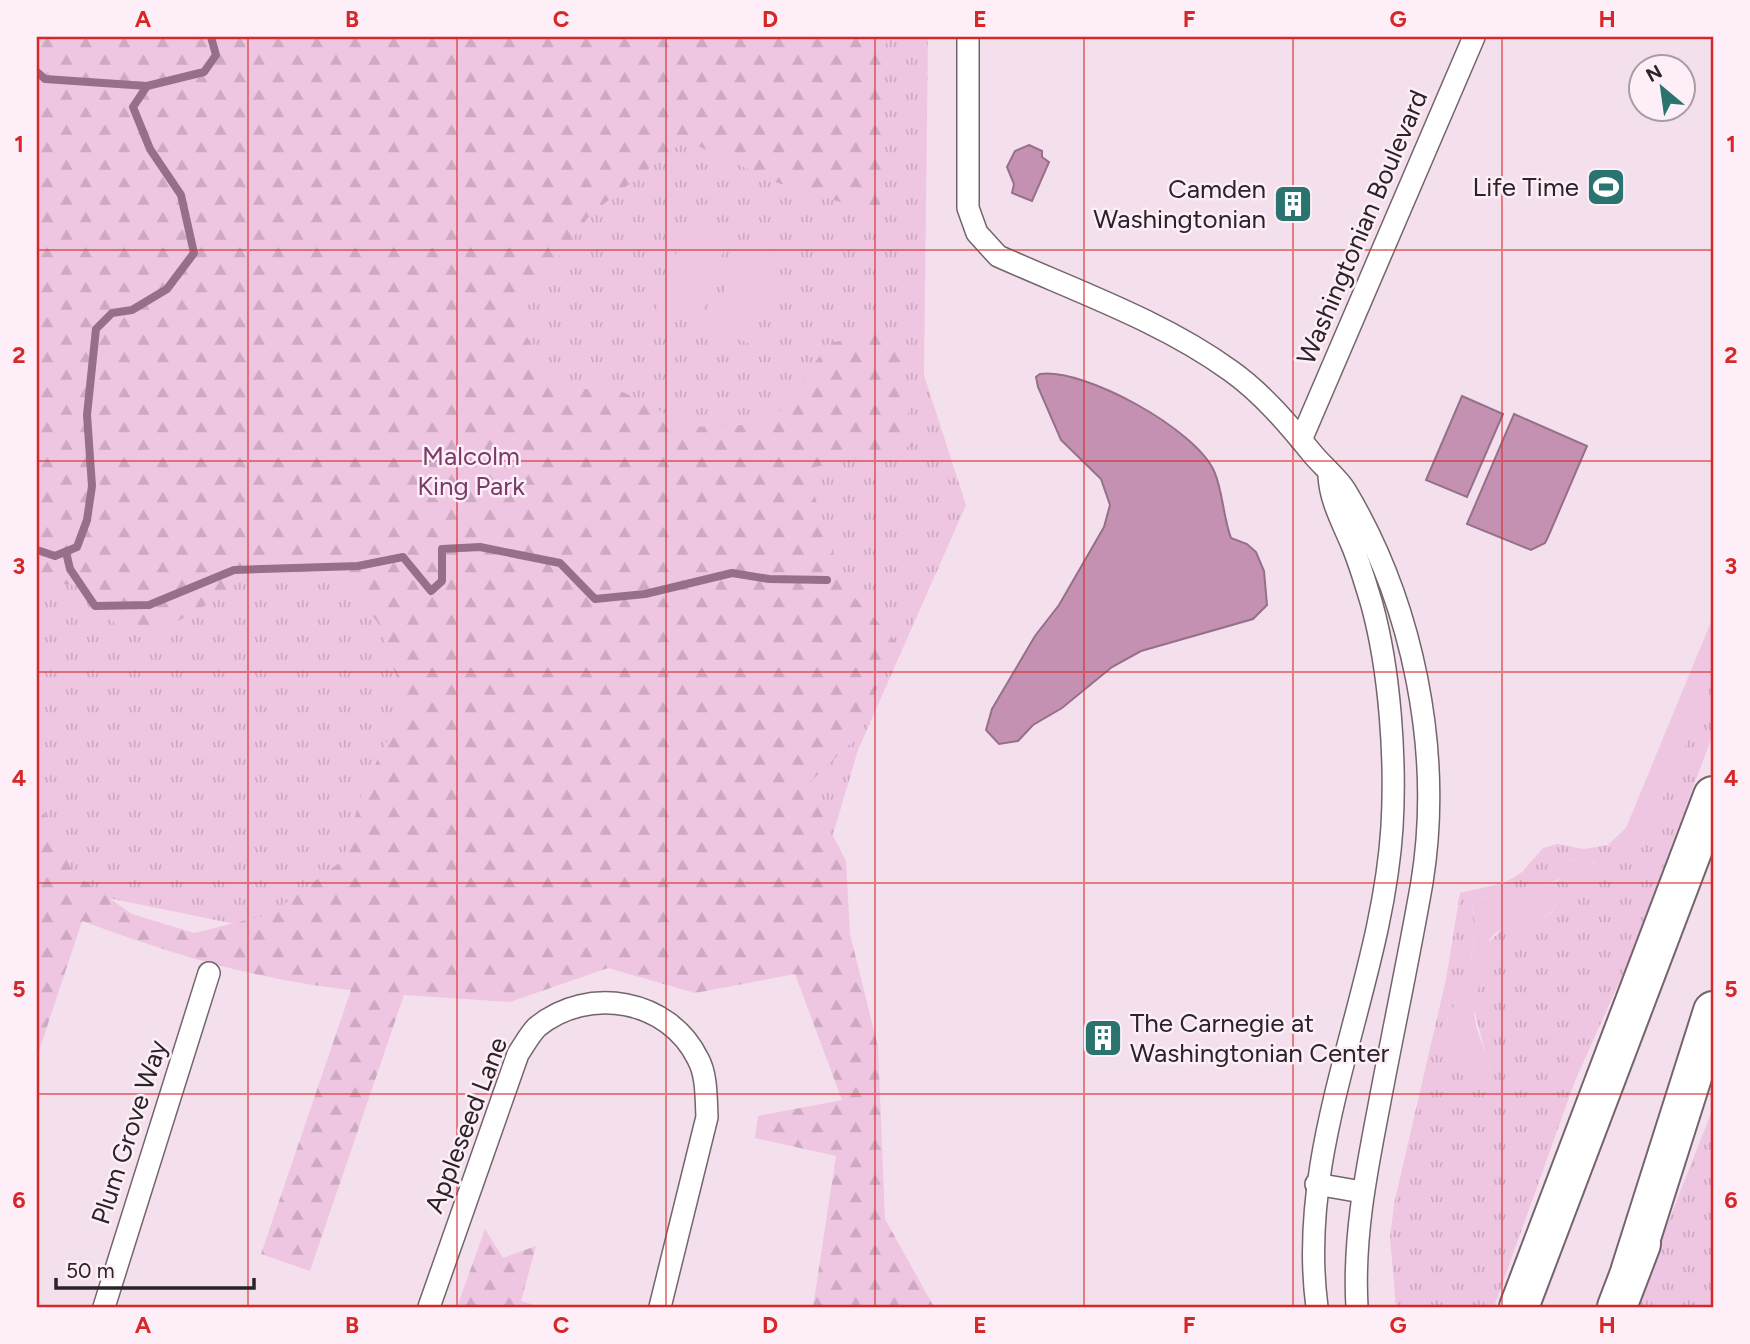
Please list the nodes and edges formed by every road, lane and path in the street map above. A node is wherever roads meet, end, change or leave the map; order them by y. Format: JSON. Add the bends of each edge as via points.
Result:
{"nodes":[{"id":1,"x":968,"y":37,"type":"edge"},
{"id":2,"x":1474,"y":37,"type":"edge"},
{"id":3,"x":1301,"y":440,"type":"junction"},
{"id":4,"x":1329,"y":475,"type":"junction"},
{"id":5,"x":1713,"y":796,"type":"edge"},
{"id":6,"x":209,"y":973,"type":"dead end"},
{"id":7,"x":1713,"y":1011,"type":"edge"},
{"id":8,"x":1713,"y":1063,"type":"edge"},
{"id":9,"x":1316,"y":1184,"type":"junction"},
{"id":10,"x":1362,"y":1192,"type":"junction"},
{"id":11,"x":1631,"y":1269,"type":"junction"},
{"id":12,"x":104,"y":1307,"type":"edge"},
{"id":13,"x":429,"y":1307,"type":"edge"},
{"id":14,"x":660,"y":1307,"type":"edge"},
{"id":15,"x":1317,"y":1307,"type":"edge"},
{"id":16,"x":1357,"y":1307,"type":"edge"},
{"id":17,"x":1519,"y":1307,"type":"edge"},
{"id":18,"x":1616,"y":1307,"type":"edge"}],
"edges":[{"from":1,"to":3,"type":"street","via":[[967,194],[971,221],[984,245],[998,257],[1196,349],[1234,373]]},
{"from":2,"to":3,"type":"street","name":"Washingtonian Boulevard"},
{"from":3,"to":4,"type":"street"},
{"from":4,"to":9,"type":"street","via":[[1330,492],[1373,609],[1389,719],[1392,815],[1386,876]]},
{"from":4,"to":10,"type":"street","via":[[1342,486],[1370,536],[1396,600],[1413,661],[1425,745],[1422,878]]},
{"from":5,"to":17,"type":"highway"},
{"from":6,"to":12,"type":"street","name":"Plum Grove Way"},
{"from":7,"to":11,"type":"highway"},
{"from":8,"to":11,"type":"highway"},
{"from":9,"to":10,"type":"street"},
{"from":9,"to":15,"type":"street","via":[[1311,1249]]},
{"from":10,"to":16,"type":"street","via":[[1355,1272]]},
{"from":11,"to":18,"type":"highway"},
{"from":13,"to":14,"type":"street","name":"Appleseed Lane","via":[[518,1054],[536,1028],[565,1011],[601,1002],[631,1003],[659,1015],[682,1035],[699,1060],[705,1087],[707,1117]]}]}
